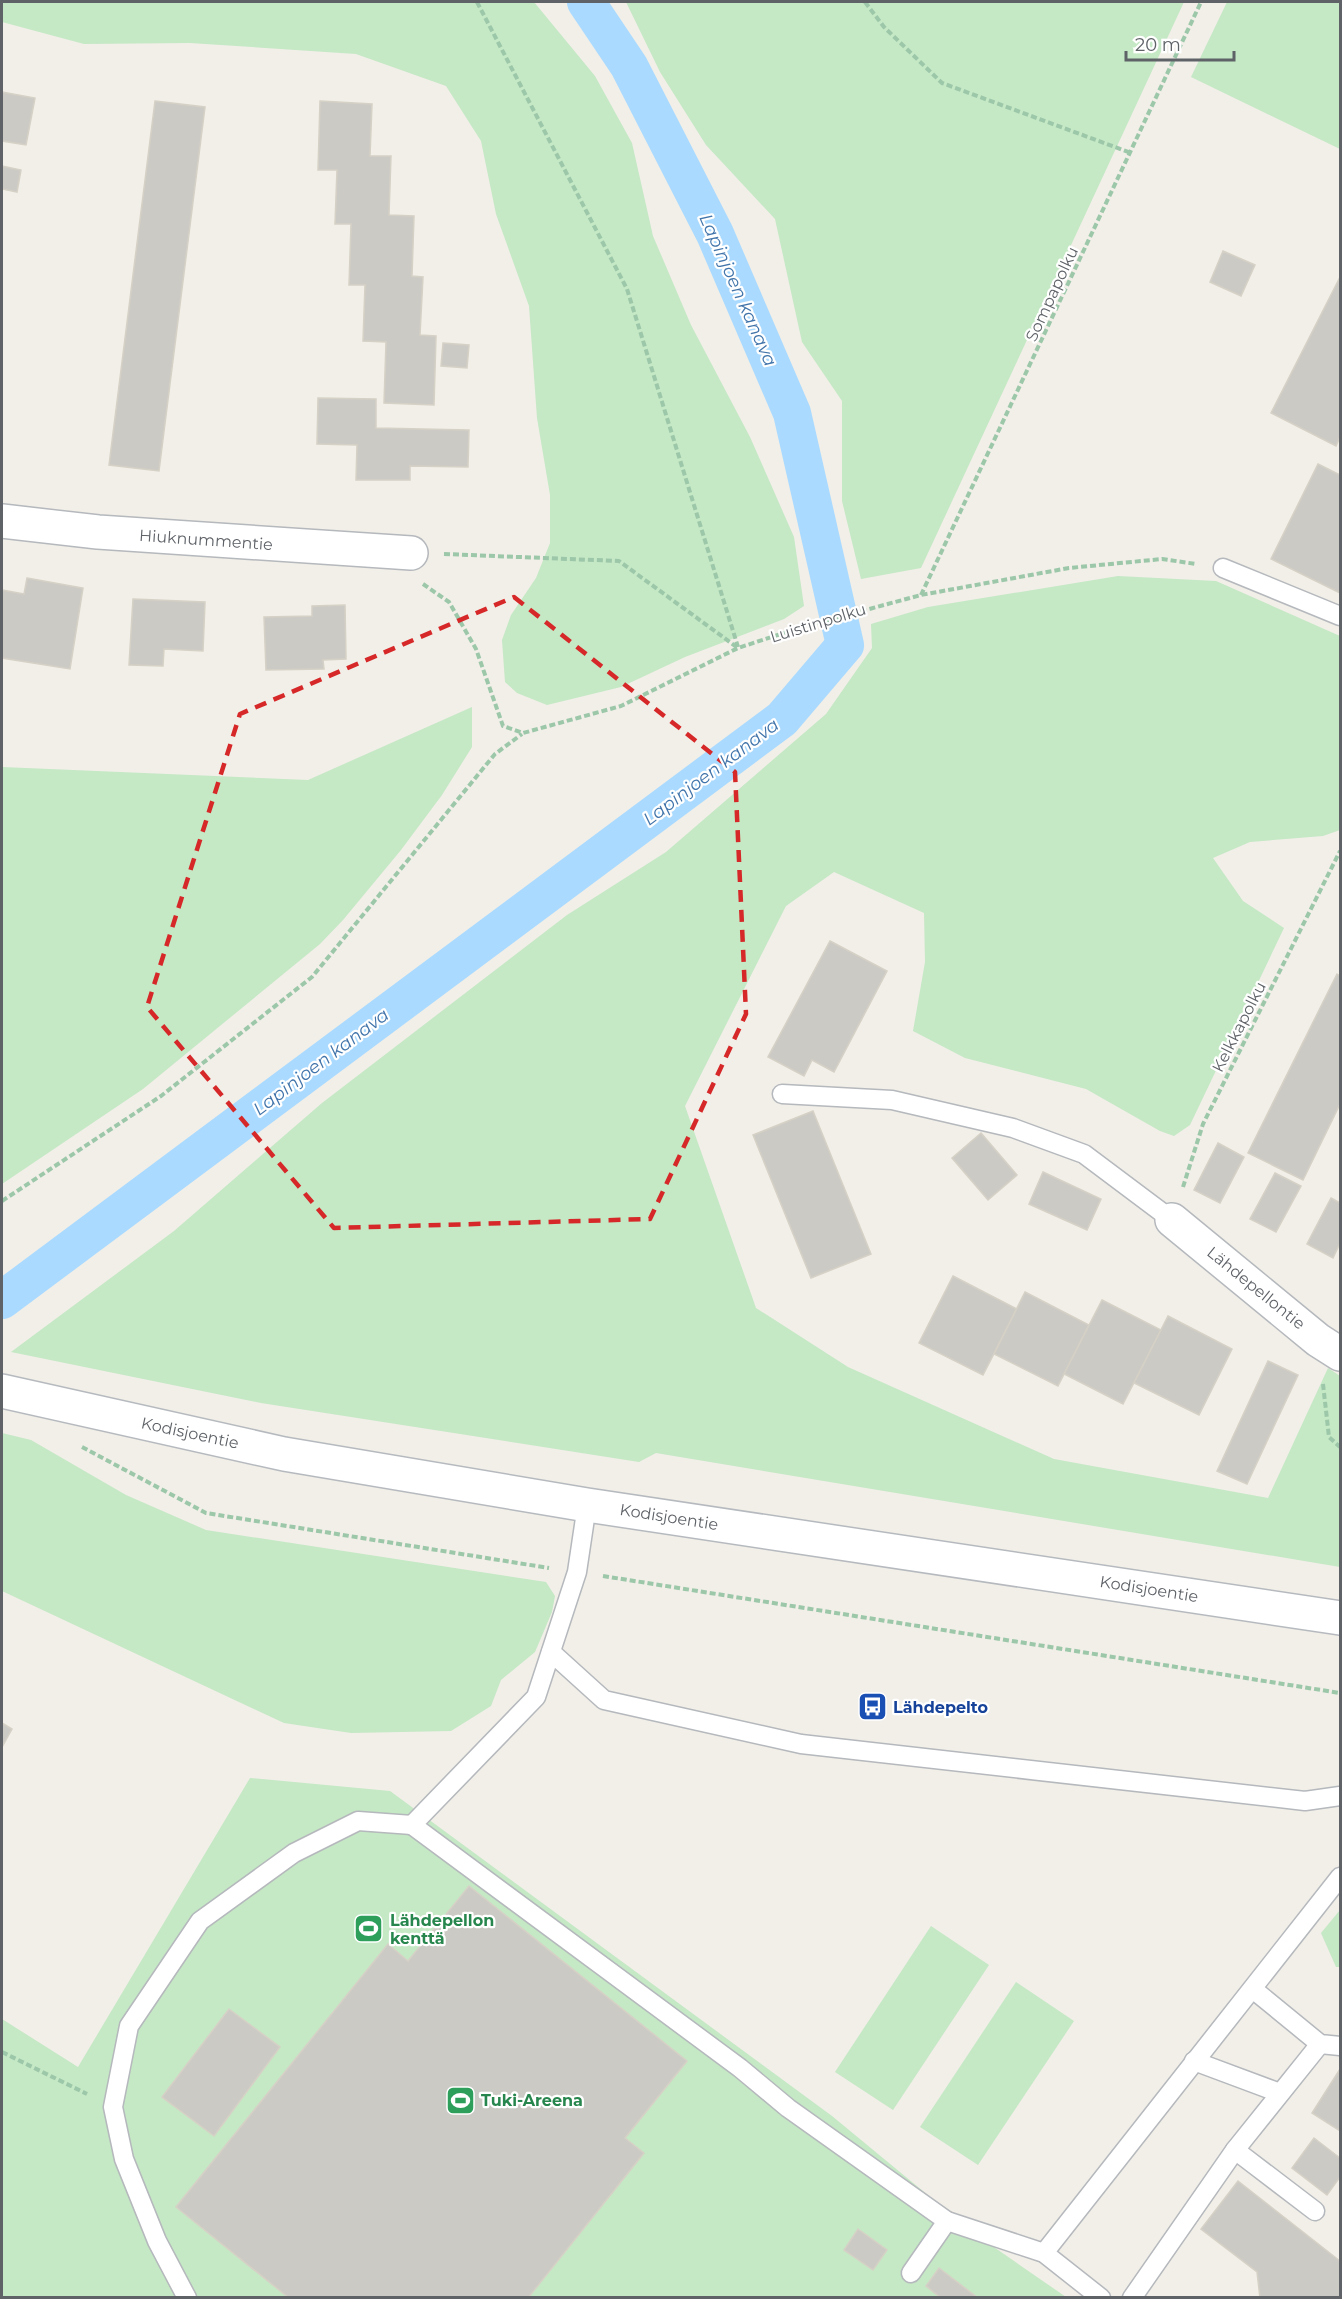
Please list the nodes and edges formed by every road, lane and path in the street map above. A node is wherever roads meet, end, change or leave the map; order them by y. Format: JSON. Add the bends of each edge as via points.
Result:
{"nodes":[{"id":1,"x":477,"y":2,"type":"edge"},
{"id":2,"x":865,"y":2,"type":"edge"},
{"id":3,"x":1201,"y":2,"type":"edge"},
{"id":4,"x":1131,"y":153,"type":"junction"},
{"id":5,"x":2,"y":521,"type":"edge"},
{"id":6,"x":411,"y":553,"type":"junction"},
{"id":7,"x":1223,"y":568,"type":"joint"},
{"id":8,"x":921,"y":595,"type":"junction"},
{"id":9,"x":1341,"y":616,"type":"edge"},
{"id":10,"x":738,"y":648,"type":"junction"},
{"id":11,"x":523,"y":733,"type":"junction"},
{"id":12,"x":1341,"y":851,"type":"edge"},
{"id":13,"x":782,"y":1094,"type":"dead end"},
{"id":14,"x":2,"y":1201,"type":"edge"},
{"id":15,"x":1172,"y":1220,"type":"junction"},
{"id":16,"x":1329,"y":1347,"type":"edge"},
{"id":17,"x":2,"y":1391,"type":"edge"},
{"id":18,"x":79,"y":1446,"type":"dead end"},
{"id":19,"x":1341,"y":1447,"type":"edge"},
{"id":20,"x":587,"y":1505,"type":"junction"},
{"id":21,"x":577,"y":1572,"type":"junction"},
{"id":22,"x":1341,"y":1618,"type":"edge"},
{"id":23,"x":551,"y":1652,"type":"junction"},
{"id":24,"x":1341,"y":1693,"type":"edge"},
{"id":25,"x":1341,"y":1796,"type":"edge"},
{"id":26,"x":412,"y":1825,"type":"junction"},
{"id":27,"x":1341,"y":1876,"type":"edge"},
{"id":28,"x":1254,"y":1990,"type":"junction"},
{"id":29,"x":1320,"y":2044,"type":"junction"},
{"id":30,"x":1341,"y":2046,"type":"edge"},
{"id":31,"x":2,"y":2052,"type":"edge"},
{"id":32,"x":1194,"y":2061,"type":"junction"},
{"id":33,"x":1280,"y":2093,"type":"junction"},
{"id":34,"x":112,"y":2107,"type":"junction"},
{"id":35,"x":1235,"y":2150,"type":"junction"},
{"id":36,"x":1315,"y":2211,"type":"dead end"},
{"id":37,"x":947,"y":2221,"type":"junction"},
{"id":38,"x":1044,"y":2253,"type":"junction"},
{"id":39,"x":911,"y":2273,"type":"dead end"},
{"id":40,"x":187,"y":2298,"type":"edge"},
{"id":41,"x":1101,"y":2298,"type":"edge"},
{"id":42,"x":1132,"y":2298,"type":"edge"}],
"edges":[{"from":1,"to":10,"type":"path","via":[[627,289]]},
{"from":2,"to":4,"type":"path","via":[[884,27],[942,83]]},
{"from":3,"to":4,"type":"path","name":"Sompapolku"},
{"from":4,"to":8,"type":"path","name":"Sompapolku"},
{"from":5,"to":6,"type":"street","name":"Hiuknummentie","via":[[109,533]]},
{"from":6,"to":10,"type":"path","via":[[619,561]]},
{"from":6,"to":11,"type":"path","via":[[416,578],[449,602],[476,649],[503,726]]},
{"from":7,"to":8,"type":"path","name":"Luistinpolku","via":[[1162,559],[1069,568]]},
{"from":7,"to":9,"type":"lane"},
{"from":8,"to":10,"type":"path","name":"Luistinpolku"},
{"from":10,"to":11,"type":"path","name":"Luistinpolku","via":[[621,706]]},
{"from":11,"to":14,"type":"path","via":[[495,754],[312,977],[160,1096]]},
{"from":12,"to":15,"type":"path","name":"Kelkkapolku","via":[[1203,1124]]},
{"from":13,"to":15,"type":"lane","via":[[892,1100],[1013,1128],[1084,1154]]},
{"from":15,"to":16,"type":"street","name":"Lähdepellontie"},
{"from":16,"to":19,"type":"path","via":[[1329,1437]]},
{"from":17,"to":20,"type":"street","name":"Kodisjoentie","via":[[284,1454]]},
{"from":18,"to":21,"type":"path","via":[[206,1514]]},
{"from":20,"to":21,"type":"lane"},
{"from":20,"to":22,"type":"street","name":"Kodisjoentie"},
{"from":21,"to":23,"type":"lane"},
{"from":21,"to":24,"type":"path"},
{"from":23,"to":25,"type":"lane","via":[[604,1700],[801,1744],[1305,1801]]},
{"from":23,"to":26,"type":"lane","via":[[536,1697]]},
{"from":26,"to":34,"type":"lane","via":[[358,1821],[294,1853],[201,1921],[129,2026]]},
{"from":26,"to":37,"type":"lane","via":[[740,2068],[788,2108]]},
{"from":27,"to":28,"type":"lane"},
{"from":28,"to":29,"type":"lane"},
{"from":28,"to":32,"type":"lane"},
{"from":29,"to":30,"type":"lane"},
{"from":29,"to":33,"type":"lane"},
{"from":31,"to":34,"type":"path"},
{"from":32,"to":33,"type":"lane"},
{"from":32,"to":38,"type":"lane"},
{"from":33,"to":35,"type":"lane"},
{"from":34,"to":40,"type":"lane","via":[[124,2159],[157,2241]]},
{"from":35,"to":36,"type":"lane"},
{"from":35,"to":42,"type":"lane"},
{"from":37,"to":38,"type":"lane"},
{"from":37,"to":39,"type":"lane"},
{"from":38,"to":41,"type":"lane"}]}
